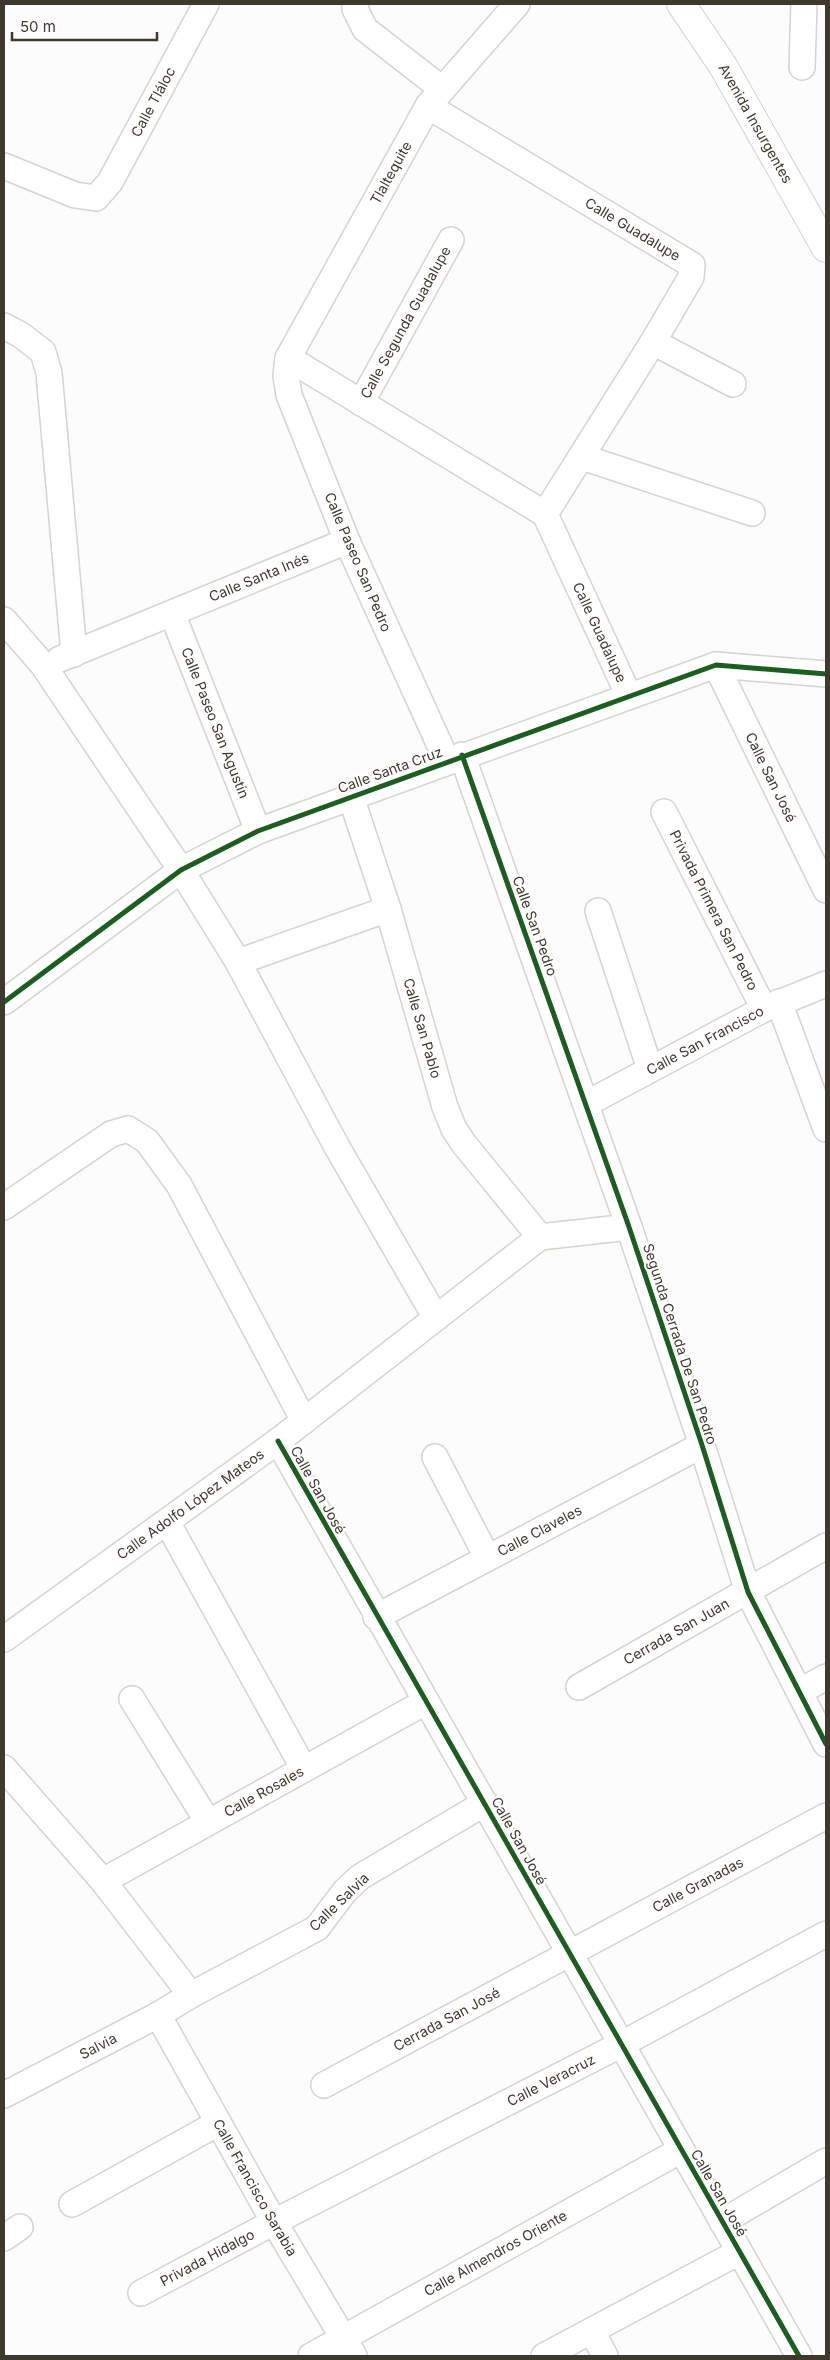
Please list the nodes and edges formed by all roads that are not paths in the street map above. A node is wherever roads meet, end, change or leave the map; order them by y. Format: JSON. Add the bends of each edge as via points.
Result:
{"nodes":[{"id":1,"x":206,"y":4,"type":"edge"},
{"id":2,"x":356,"y":4,"type":"edge"},
{"id":3,"x":517,"y":4,"type":"edge"},
{"id":4,"x":680,"y":4,"type":"edge"},
{"id":5,"x":804,"y":4,"type":"edge"},
{"id":6,"x":802,"y":67,"type":"dead end"},
{"id":7,"x":435,"y":97,"type":"junction"},
{"id":8,"x":4,"y":166,"type":"edge"},
{"id":9,"x":451,"y":240,"type":"dead end"},
{"id":10,"x":826,"y":248,"type":"edge"},
{"id":11,"x":4,"y":326,"type":"edge"},
{"id":12,"x":653,"y":342,"type":"junction"},
{"id":13,"x":288,"y":358,"type":"junction"},
{"id":14,"x":734,"y":384,"type":"dead end"},
{"id":15,"x":361,"y":403,"type":"junction"},
{"id":16,"x":582,"y":457,"type":"junction"},
{"id":17,"x":752,"y":513,"type":"dead end"},
{"id":18,"x":546,"y":514,"type":"junction"},
{"id":19,"x":347,"y":541,"type":"junction"},
{"id":20,"x":172,"y":613,"type":"junction"},
{"id":21,"x":4,"y":620,"type":"edge"},
{"id":22,"x":74,"y":654,"type":"junction"},
{"id":23,"x":716,"y":664,"type":"junction"},
{"id":24,"x":43,"y":665,"type":"junction"},
{"id":25,"x":826,"y":674,"type":"edge"},
{"id":26,"x":629,"y":696,"type":"junction"},
{"id":27,"x":455,"y":758,"type":"junction"},
{"id":28,"x":351,"y":797,"type":"junction"},
{"id":29,"x":664,"y":812,"type":"dead end"},
{"id":30,"x":258,"y":831,"type":"junction"},
{"id":31,"x":181,"y":870,"type":"junction"},
{"id":32,"x":826,"y":890,"type":"edge"},
{"id":33,"x":388,"y":909,"type":"junction"},
{"id":34,"x":598,"y":911,"type":"dead end"},
{"id":35,"x":238,"y":962,"type":"junction"},
{"id":36,"x":826,"y":984,"type":"edge"},
{"id":37,"x":4,"y":1002,"type":"edge"},
{"id":38,"x":771,"y":1005,"type":"junction"},
{"id":39,"x":650,"y":1069,"type":"junction"},
{"id":40,"x":586,"y":1104,"type":"junction"},
{"id":41,"x":826,"y":1129,"type":"edge"},
{"id":42,"x":4,"y":1207,"type":"edge"},
{"id":43,"x":630,"y":1228,"type":"junction"},
{"id":44,"x":540,"y":1237,"type":"junction"},
{"id":45,"x":436,"y":1318,"type":"junction"},
{"id":46,"x":304,"y":1421,"type":"junction"},
{"id":47,"x":278,"y":1442,"type":"junction"},
{"id":48,"x":702,"y":1445,"type":"junction"},
{"id":49,"x":435,"y":1457,"type":"dead end"},
{"id":50,"x":167,"y":1522,"type":"junction"},
{"id":51,"x":826,"y":1546,"type":"edge"},
{"id":52,"x":487,"y":1557,"type":"junction"},
{"id":53,"x":748,"y":1592,"type":"junction"},
{"id":54,"x":376,"y":1617,"type":"junction"},
{"id":55,"x":4,"y":1639,"type":"edge"},
{"id":56,"x":826,"y":1677,"type":"edge"},
{"id":57,"x":579,"y":1687,"type":"dead end"},
{"id":58,"x":799,"y":1692,"type":"junction"},
{"id":59,"x":132,"y":1699,"type":"dead end"},
{"id":60,"x":425,"y":1702,"type":"junction"},
{"id":61,"x":826,"y":1744,"type":"edge"},
{"id":62,"x":4,"y":1768,"type":"edge"},
{"id":63,"x":304,"y":1769,"type":"junction"},
{"id":64,"x":485,"y":1803,"type":"junction"},
{"id":65,"x":826,"y":1816,"type":"edge"},
{"id":66,"x":208,"y":1822,"type":"junction"},
{"id":67,"x":103,"y":1881,"type":"junction"},
{"id":68,"x":826,"y":1934,"type":"edge"},
{"id":69,"x":568,"y":1953,"type":"junction"},
{"id":70,"x":191,"y":1995,"type":"junction"},
{"id":71,"x":158,"y":2015,"type":"junction"},
{"id":72,"x":620,"y":2045,"type":"junction"},
{"id":73,"x":324,"y":2085,"type":"dead end"},
{"id":74,"x":4,"y":2095,"type":"edge"},
{"id":75,"x":218,"y":2122,"type":"junction"},
{"id":76,"x":681,"y":2150,"type":"junction"},
{"id":77,"x":823,"y":2171,"type":"edge"},
{"id":78,"x":72,"y":2204,"type":"dead end"},
{"id":79,"x":274,"y":2222,"type":"junction"},
{"id":80,"x":722,"y":2222,"type":"junction"},
{"id":81,"x":739,"y":2252,"type":"junction"},
{"id":82,"x":141,"y":2293,"type":"dead end"},
{"id":83,"x":592,"y":2331,"type":"junction"},
{"id":84,"x":349,"y":2347,"type":"edge"},
{"id":85,"x":311,"y":2356,"type":"edge"},
{"id":86,"x":544,"y":2356,"type":"edge"},
{"id":87,"x":606,"y":2356,"type":"edge"},
{"id":88,"x":799,"y":2356,"type":"edge"}],
"edges":[{"from":1,"to":8,"type":"street","name":"Calle Tláloc","via":[[110,182],[96,198],[75,195]]},
{"from":2,"to":7,"type":"street","via":[[355,9],[365,29]]},
{"from":3,"to":7,"type":"street","name":"Tlaltequite"},
{"from":4,"to":10,"type":"main road","name":"Avenida Insurgentes","via":[[723,66]]},
{"from":5,"to":6,"type":"street"},
{"from":7,"to":12,"type":"street","name":"Calle Guadalupe","via":[[692,265],[691,277]]},
{"from":7,"to":13,"type":"street","name":"Tlaltequite"},
{"from":9,"to":15,"type":"street","name":"Calle Segunda Guadalupe"},
{"from":11,"to":22,"type":"street","via":[[43,352],[49,373]]},
{"from":12,"to":14,"type":"street"},
{"from":12,"to":16,"type":"street","name":"Calle Guadalupe"},
{"from":13,"to":15,"type":"street"},
{"from":13,"to":19,"type":"street","name":"Calle Paseo San Pedro","via":[[289,395]]},
{"from":15,"to":18,"type":"street"},
{"from":16,"to":17,"type":"street"},
{"from":16,"to":18,"type":"street","name":"Calle Guadalupe"},
{"from":18,"to":26,"type":"street","name":"Calle Guadalupe"},
{"from":19,"to":20,"type":"street","name":"Calle Santa Inés"},
{"from":19,"to":27,"type":"street","name":"Calle Paseo San Pedro"},
{"from":20,"to":22,"type":"street","name":"Calle Santa Inés"},
{"from":20,"to":30,"type":"street","name":"Calle Paseo San Agustín"},
{"from":21,"to":24,"type":"street"},
{"from":22,"to":24,"type":"street","name":"Calle Santa Inés"},
{"from":23,"to":25,"type":"street","name":"Calle Santa Cruz"},
{"from":23,"to":26,"type":"street","name":"Calle Santa Cruz"},
{"from":23,"to":32,"type":"street","name":"Calle San José"},
{"from":24,"to":31,"type":"street"},
{"from":26,"to":27,"type":"street","name":"Calle Santa Cruz"},
{"from":27,"to":28,"type":"street","name":"Calle Santa Cruz"},
{"from":27,"to":40,"type":"street","name":"Calle San Pedro"},
{"from":28,"to":30,"type":"street","name":"Calle Santa Cruz"},
{"from":28,"to":33,"type":"street","name":"Calle San Pablo"},
{"from":29,"to":38,"type":"street","name":"Privada Primera San Pedro"},
{"from":30,"to":31,"type":"street","name":"Calle Santa Cruz"},
{"from":31,"to":35,"type":"street"},
{"from":31,"to":37,"type":"street","name":"Calle Santa Cruz"},
{"from":33,"to":35,"type":"street"},
{"from":33,"to":44,"type":"street","name":"Calle San Pablo","via":[[454,1129]]},
{"from":34,"to":39,"type":"street"},
{"from":35,"to":45,"type":"street","via":[[337,1147]]},
{"from":36,"to":38,"type":"street","name":"Calle San Francisco"},
{"from":38,"to":39,"type":"street","name":"Calle San Francisco"},
{"from":38,"to":41,"type":"street","name":"Privada Primera San Pedro"},
{"from":39,"to":40,"type":"street","name":"Calle San Francisco"},
{"from":40,"to":43,"type":"street","name":"Segunda Cerrada De San Pedro"},
{"from":42,"to":46,"type":"street","via":[[111,1134],[128,1129],[147,1141],[179,1184]]},
{"from":43,"to":44,"type":"street"},
{"from":43,"to":48,"type":"street","name":"Segunda Cerrada De San Pedro"},
{"from":44,"to":45,"type":"street","name":"Calle Adolfo López Mateos"},
{"from":45,"to":46,"type":"street","name":"Calle Adolfo López Mateos"},
{"from":46,"to":47,"type":"street","name":"Calle Adolfo López Mateos"},
{"from":47,"to":50,"type":"street","name":"Calle Adolfo López Mateos"},
{"from":47,"to":54,"type":"street","name":"Calle San José"},
{"from":48,"to":52,"type":"street","name":"Calle Claveles"},
{"from":48,"to":53,"type":"street","name":"Segunda Cerrada De San Pedro"},
{"from":49,"to":52,"type":"street"},
{"from":50,"to":55,"type":"street","name":"Calle Adolfo López Mateos"},
{"from":50,"to":63,"type":"street"},
{"from":51,"to":53,"type":"street","name":"Cerrada San Juan"},
{"from":52,"to":54,"type":"street","name":"Calle Claveles"},
{"from":53,"to":57,"type":"street","name":"Cerrada San Juan"},
{"from":53,"to":58,"type":"street"},
{"from":54,"to":60,"type":"street","name":"Calle San José"},
{"from":56,"to":58,"type":"street"},
{"from":58,"to":61,"type":"street"},
{"from":59,"to":66,"type":"street"},
{"from":60,"to":63,"type":"street","name":"Calle Rosales"},
{"from":60,"to":64,"type":"street","name":"Calle San José"},
{"from":62,"to":67,"type":"street"},
{"from":63,"to":66,"type":"street","name":"Calle Rosales"},
{"from":64,"to":69,"type":"street","name":"Calle San José"},
{"from":64,"to":70,"type":"street","name":"Calle Salvia","via":[[360,1877],[317,1928]]},
{"from":65,"to":69,"type":"street","name":"Calle Granadas"},
{"from":66,"to":67,"type":"street","name":"Calle Rosales"},
{"from":67,"to":70,"type":"street"},
{"from":68,"to":72,"type":"street","name":"Calle Veracruz"},
{"from":69,"to":72,"type":"street","name":"Calle San José"},
{"from":69,"to":73,"type":"street","name":"Cerrada San José"},
{"from":70,"to":71,"type":"street","name":"Salvia"},
{"from":71,"to":74,"type":"street","name":"Salvia"},
{"from":71,"to":75,"type":"street","name":"Calle Francisco Sarabia"},
{"from":72,"to":76,"type":"street","name":"Calle San José"},
{"from":72,"to":79,"type":"street","name":"Calle Veracruz"},
{"from":75,"to":78,"type":"street"},
{"from":75,"to":79,"type":"street","name":"Calle Francisco Sarabia"},
{"from":76,"to":80,"type":"street","name":"Calle San José"},
{"from":76,"to":84,"type":"street","name":"Calle Almendros Oriente"},
{"from":77,"to":80,"type":"street"},
{"from":79,"to":82,"type":"street","name":"Privada Hidalgo"},
{"from":79,"to":84,"type":"street","name":"Calle Francisco Sarabia"},
{"from":80,"to":81,"type":"street","name":"Calle San José"},
{"from":81,"to":83,"type":"street"},
{"from":81,"to":88,"type":"street"},
{"from":83,"to":86,"type":"street"},
{"from":83,"to":87,"type":"street"},
{"from":84,"to":85,"type":"street","name":"Calle Almendros Oriente"}]}
